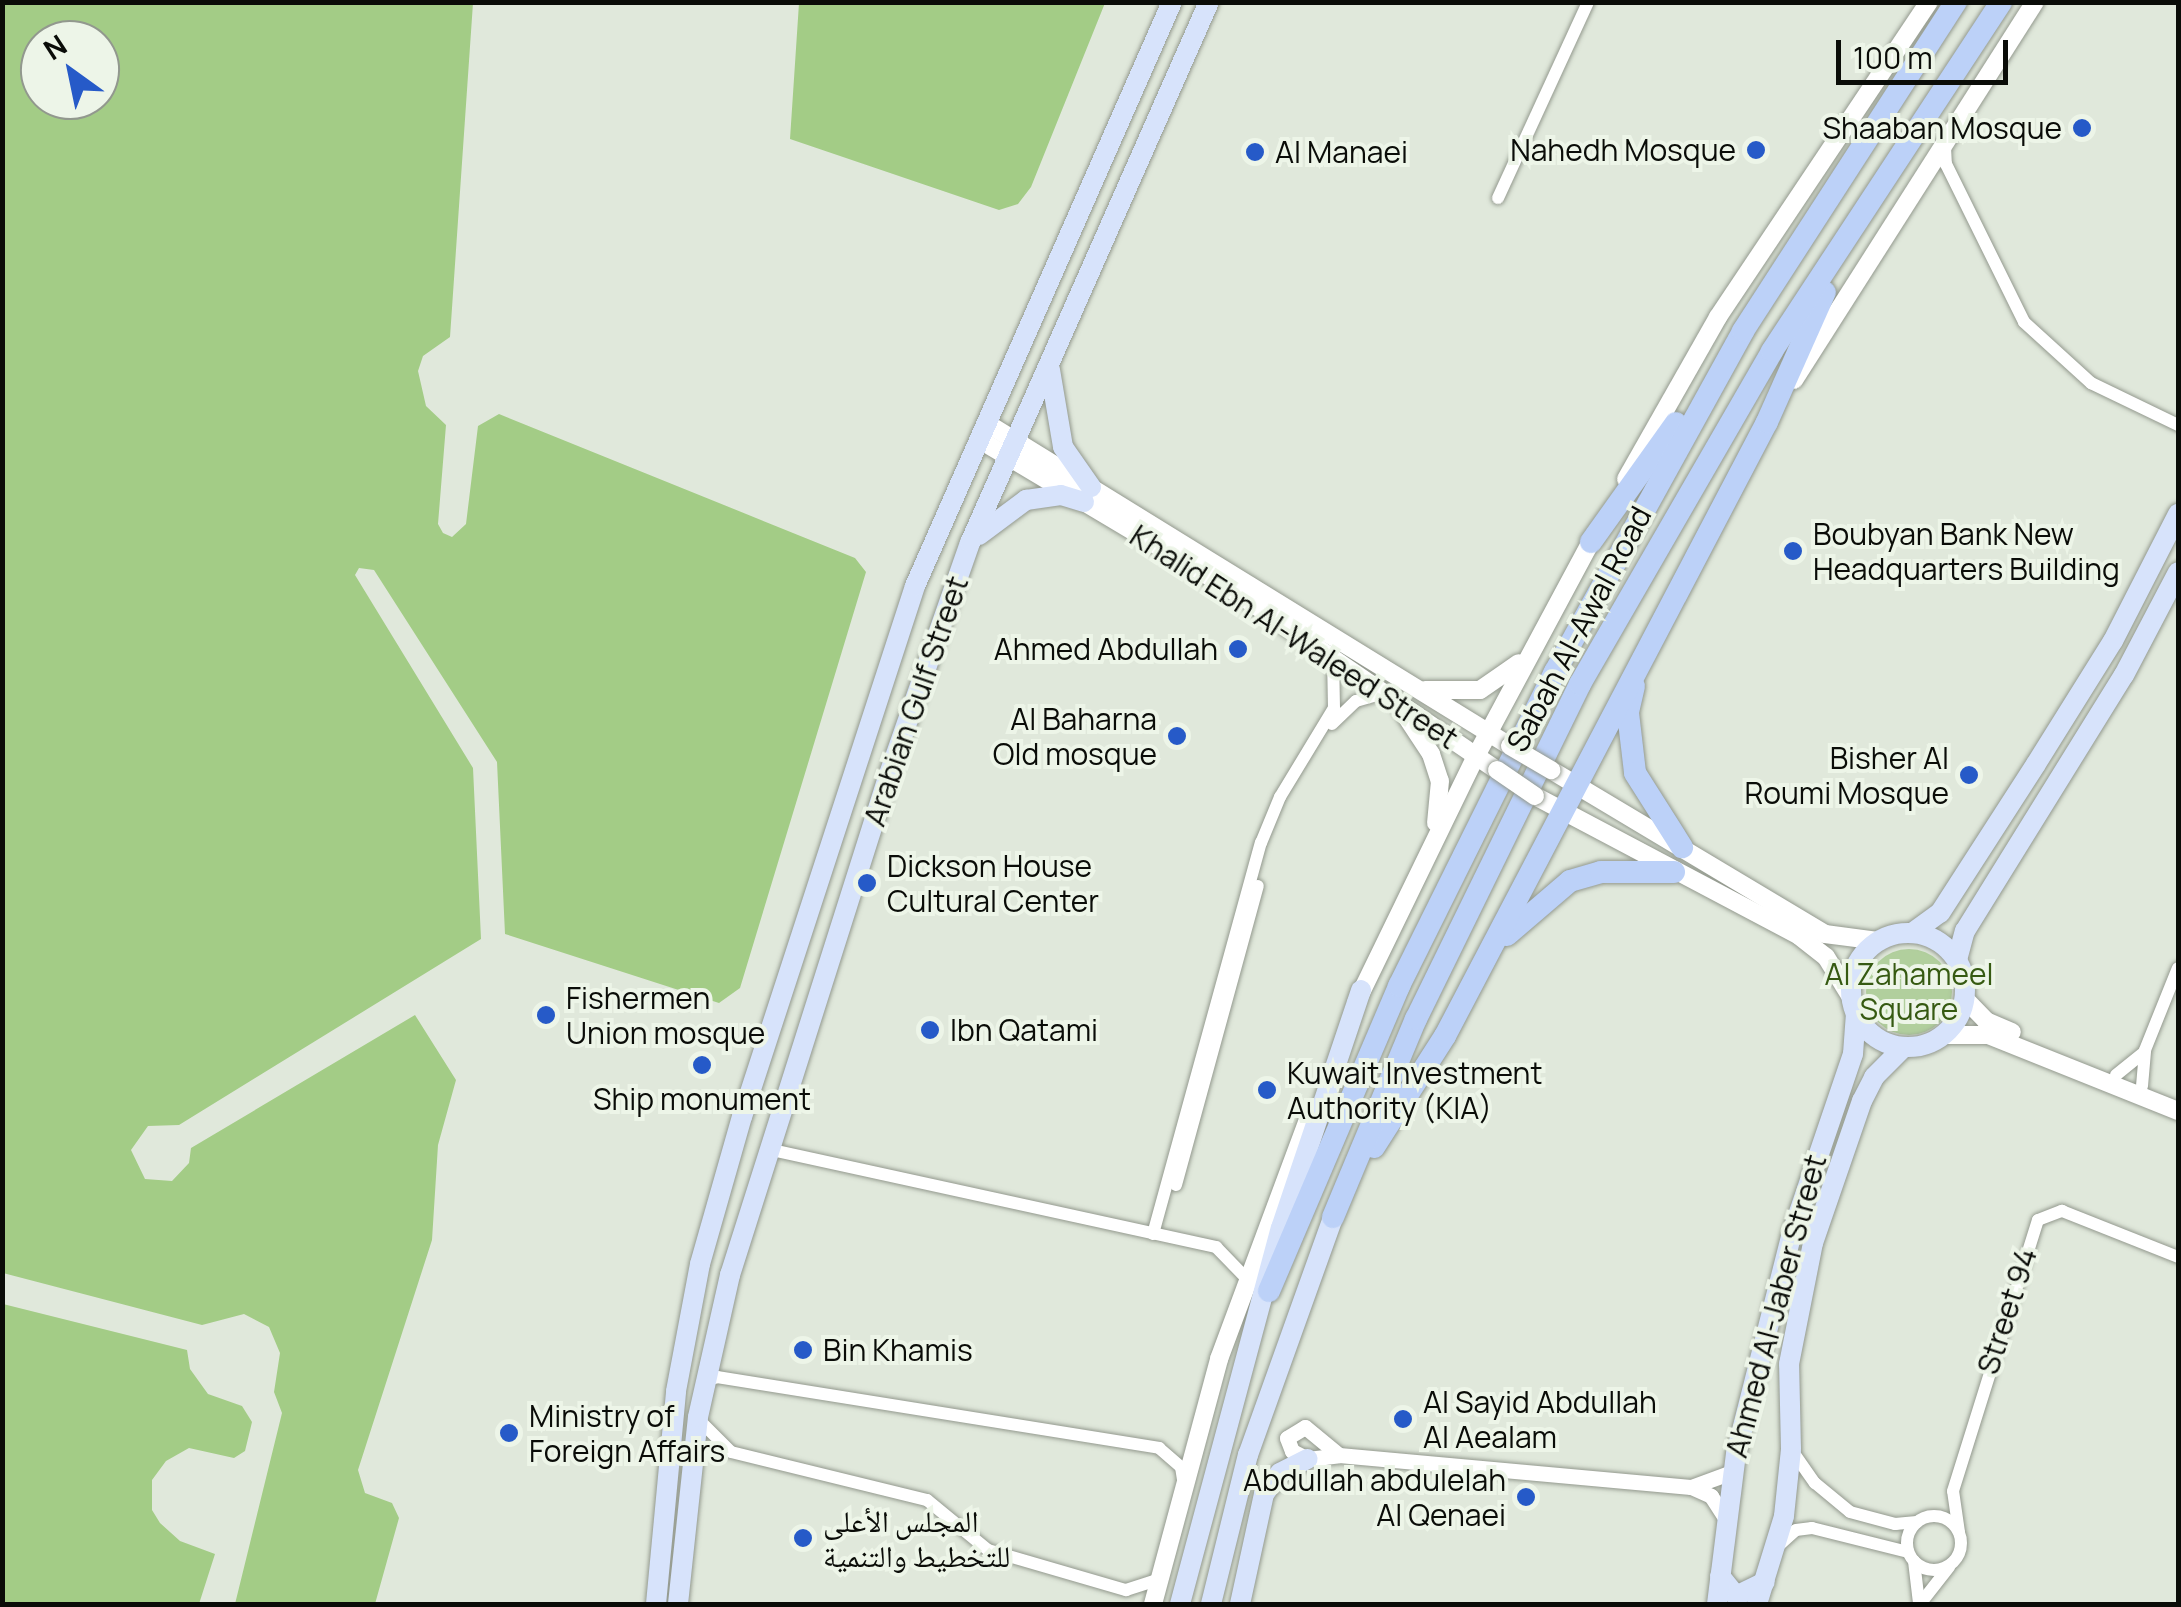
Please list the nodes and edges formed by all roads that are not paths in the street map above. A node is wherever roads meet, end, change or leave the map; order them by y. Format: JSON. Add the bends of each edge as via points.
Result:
{"nodes":[{"id":1,"x":1172,"y":2,"type":"edge"},
{"id":2,"x":1209,"y":2,"type":"edge"},
{"id":3,"x":1588,"y":2,"type":"edge"},
{"id":4,"x":1929,"y":2,"type":"edge"},
{"id":5,"x":1956,"y":2,"type":"edge"},
{"id":6,"x":2001,"y":2,"type":"edge"},
{"id":7,"x":2034,"y":2,"type":"edge"},
{"id":8,"x":1946,"y":139,"type":"junction"},
{"id":9,"x":1952,"y":177,"type":"junction"},
{"id":10,"x":1917,"y":184,"type":"junction"},
{"id":11,"x":1498,"y":198,"type":"dead end"},
{"id":12,"x":1853,"y":227,"type":"junction"},
{"id":13,"x":1743,"y":331,"type":"junction"},
{"id":14,"x":1050,"y":363,"type":"junction"},
{"id":15,"x":1766,"y":422,"type":"junction"},
{"id":16,"x":2177,"y":425,"type":"edge"},
{"id":17,"x":984,"y":432,"type":"junction"},
{"id":18,"x":1010,"y":448,"type":"junction"},
{"id":19,"x":1087,"y":494,"type":"junction"},
{"id":20,"x":2178,"y":514,"type":"edge"},
{"id":21,"x":1591,"y":542,"type":"junction"},
{"id":22,"x":970,"y":543,"type":"junction"},
{"id":23,"x":2178,"y":572,"type":"edge"},
{"id":24,"x":1645,"y":647,"type":"junction"},
{"id":25,"x":1533,"y":648,"type":"junction"},
{"id":26,"x":1333,"y":658,"type":"junction"},
{"id":27,"x":1411,"y":688,"type":"junction"},
{"id":28,"x":1390,"y":697,"type":"junction"},
{"id":29,"x":1334,"y":716,"type":"junction"},
{"id":30,"x":1488,"y":733,"type":"junction"},
{"id":31,"x":1476,"y":756,"type":"junction"},
{"id":32,"x":1574,"y":784,"type":"junction"},
{"id":33,"x":1560,"y":813,"type":"junction"},
{"id":34,"x":1433,"y":840,"type":"junction"},
{"id":35,"x":1682,"y":847,"type":"junction"},
{"id":36,"x":1674,"y":872,"type":"junction"},
{"id":37,"x":1952,"y":893,"type":"junction"},
{"id":38,"x":1972,"y":920,"type":"junction"},
{"id":39,"x":1912,"y":933,"type":"junction"},
{"id":40,"x":1878,"y":941,"type":"junction"},
{"id":41,"x":1484,"y":960,"type":"junction"},
{"id":42,"x":1957,"y":960,"type":"junction"},
{"id":43,"x":2178,"y":968,"type":"edge"},
{"id":44,"x":1361,"y":990,"type":"junction"},
{"id":45,"x":1965,"y":998,"type":"junction"},
{"id":46,"x":1854,"y":1006,"type":"junction"},
{"id":47,"x":1943,"y":1035,"type":"junction"},
{"id":48,"x":1904,"y":1047,"type":"junction"},
{"id":49,"x":2145,"y":1050,"type":"junction"},
{"id":50,"x":2116,"y":1075,"type":"junction"},
{"id":51,"x":2142,"y":1086,"type":"junction"},
{"id":52,"x":1840,"y":1096,"type":"junction"},
{"id":53,"x":1862,"y":1101,"type":"junction"},
{"id":54,"x":2178,"y":1101,"type":"edge"},
{"id":55,"x":2178,"y":1111,"type":"edge"},
{"id":56,"x":768,"y":1149,"type":"junction"},
{"id":57,"x":1338,"y":1207,"type":"junction"},
{"id":58,"x":1157,"y":1234,"type":"junction"},
{"id":59,"x":2178,"y":1256,"type":"edge"},
{"id":60,"x":1246,"y":1278,"type":"junction"},
{"id":61,"x":1269,"y":1291,"type":"junction"},
{"id":62,"x":705,"y":1381,"type":"junction"},
{"id":63,"x":1748,"y":1417,"type":"junction"},
{"id":64,"x":698,"y":1418,"type":"junction"},
{"id":65,"x":1788,"y":1425,"type":"junction"},
{"id":66,"x":1792,"y":1449,"type":"junction"},
{"id":67,"x":1338,"y":1455,"type":"junction"},
{"id":68,"x":1308,"y":1458,"type":"junction"},
{"id":69,"x":1732,"y":1472,"type":"junction"},
{"id":70,"x":1183,"y":1482,"type":"junction"},
{"id":71,"x":1691,"y":1487,"type":"junction"},
{"id":72,"x":1952,"y":1492,"type":"junction"},
{"id":73,"x":1724,"y":1516,"type":"junction"},
{"id":74,"x":1920,"y":1520,"type":"junction"},
{"id":75,"x":1959,"y":1532,"type":"junction"},
{"id":76,"x":1775,"y":1549,"type":"junction"},
{"id":77,"x":1911,"y":1556,"type":"junction"},
{"id":78,"x":1954,"y":1562,"type":"junction"},
{"id":79,"x":1720,"y":1576,"type":"junction"},
{"id":80,"x":1159,"y":1578,"type":"junction"},
{"id":81,"x":1765,"y":1582,"type":"junction"},
{"id":82,"x":656,"y":1604,"type":"edge"},
{"id":83,"x":678,"y":1604,"type":"edge"},
{"id":84,"x":1153,"y":1604,"type":"edge"},
{"id":85,"x":1180,"y":1604,"type":"edge"},
{"id":86,"x":1211,"y":1604,"type":"edge"},
{"id":87,"x":1240,"y":1604,"type":"edge"},
{"id":88,"x":1718,"y":1604,"type":"edge"},
{"id":89,"x":1757,"y":1604,"type":"edge"},
{"id":90,"x":1920,"y":1604,"type":"edge"}],
"edges":[{"from":1,"to":17,"type":"main road","name":"Arabian Gulf Street"},
{"from":2,"to":14,"type":"main road","name":"Arabian Gulf Street"},
{"from":3,"to":11,"type":"street"},
{"from":4,"to":21,"type":"main road","name":"Sabah Al-Awal Road","via":[[1718,316]]},
{"from":5,"to":13,"type":"highway","name":"Sabah Al-Awal Road"},
{"from":6,"to":12,"type":"highway","name":"Sabah Al-Awal Road"},
{"from":7,"to":8,"type":"main road"},
{"from":8,"to":9,"type":"street"},
{"from":8,"to":10,"type":"main road"},
{"from":9,"to":10,"type":"street"},
{"from":9,"to":16,"type":"street","via":[[2012,306],[2036,336],[2092,383]]},
{"from":10,"to":15,"type":"main road"},
{"from":12,"to":15,"type":"highway"},
{"from":12,"to":57,"type":"highway","name":"Sabah Al-Awal Road","via":[[1772,350],[1580,684],[1416,1019]]},
{"from":13,"to":21,"type":"highway"},
{"from":13,"to":61,"type":"highway","name":"Sabah Al-Awal Road","via":[[1479,815]]},
{"from":14,"to":18,"type":"main road","name":"Arabian Gulf Street"},
{"from":14,"to":19,"type":"main road","via":[[1055,424]]},
{"from":15,"to":24,"type":"highway"},
{"from":17,"to":18,"type":"main road","name":"Khalid Ebn Al-Waleed Street"},
{"from":17,"to":82,"type":"main road","name":"Arabian Gulf Street","via":[[916,586],[700,1264],[662,1488]]},
{"from":18,"to":19,"type":"main road","name":"Khalid Ebn Al-Waleed Street"},
{"from":18,"to":22,"type":"main road","name":"Arabian Gulf Street"},
{"from":19,"to":22,"type":"main road","via":[[1016,504]]},
{"from":19,"to":26,"type":"main road","name":"Khalid Ebn Al-Waleed Street"},
{"from":19,"to":27,"type":"main road","name":"Khalid Ebn Al-Waleed Street"},
{"from":20,"to":37,"type":"main road","via":[[2106,653]]},
{"from":21,"to":25,"type":"main road","name":"Sabah Al-Awal Road"},
{"from":22,"to":56,"type":"main road","name":"Arabian Gulf Street"},
{"from":23,"to":38,"type":"main road","via":[[2124,675]]},
{"from":24,"to":32,"type":"highway"},
{"from":24,"to":35,"type":"highway","via":[[1628,713],[1629,747],[1644,796]]},
{"from":25,"to":27,"type":"main road","via":[[1510,674],[1480,690]]},
{"from":25,"to":30,"type":"main road","name":"Sabah Al-Awal Road"},
{"from":26,"to":28,"type":"main road","name":"Khalid Ebn Al-Waleed Street"},
{"from":26,"to":29,"type":"street"},
{"from":27,"to":30,"type":"main road","name":"Khalid Ebn Al-Waleed Street"},
{"from":28,"to":29,"type":"street","via":[[1356,701]]},
{"from":28,"to":31,"type":"main road","name":"Khalid Ebn Al-Waleed Street"},
{"from":28,"to":34,"type":"main road","via":[[1431,754],[1440,781]]},
{"from":29,"to":58,"type":"street","via":[[1264,834]]},
{"from":30,"to":31,"type":"main road","name":"Sabah Al-Awal Road"},
{"from":30,"to":32,"type":"main road","name":"Khalid Ebn Al-Waleed Street","bridge":true},
{"from":31,"to":33,"type":"main road","name":"Khalid Ebn Al-Waleed Street","bridge":true},
{"from":31,"to":34,"type":"main road","name":"Sabah Al-Awal Road"},
{"from":32,"to":33,"type":"highway"},
{"from":32,"to":35,"type":"main road","name":"Khalid Ebn Al-Waleed Street"},
{"from":33,"to":36,"type":"main road","name":"Khalid Ebn Al-Waleed Street"},
{"from":33,"to":41,"type":"highway"},
{"from":34,"to":44,"type":"main road","name":"Sabah Al-Awal Road"},
{"from":35,"to":40,"type":"main road","name":"Khalid Ebn Al-Waleed Street","via":[[1825,934]]},
{"from":36,"to":41,"type":"highway","via":[[1601,872],[1570,881],[1531,909]]},
{"from":36,"to":46,"type":"main road","name":"Khalid Ebn Al-Waleed Street","via":[[1815,946]]},
{"from":37,"to":38,"type":"main road","via":[[1958,916]]},
{"from":37,"to":39,"type":"main road"},
{"from":38,"to":42,"type":"main road"},
{"from":39,"to":40,"type":"main road"},
{"from":39,"to":42,"type":"main road","via":[[1933,938]]},
{"from":40,"to":46,"type":"main road","via":[[1854,972]]},
{"from":41,"to":57,"type":"highway"},
{"from":42,"to":45,"type":"main road"},
{"from":43,"to":49,"type":"street"},
{"from":44,"to":60,"type":"main road","name":"Sabah Al-Awal Road"},
{"from":44,"to":61,"type":"main road","via":[[1281,1228]]},
{"from":45,"to":47,"type":"main road"},
{"from":45,"to":50,"type":"main road","via":[[1986,1021]]},
{"from":46,"to":48,"type":"main road","via":[[1870,1033]]},
{"from":46,"to":52,"type":"main road","name":"Ahmed Al-Jaber Street"},
{"from":47,"to":48,"type":"main road"},
{"from":47,"to":55,"type":"main road","via":[[1988,1035]]},
{"from":48,"to":53,"type":"main road","name":"Ahmed Al-Jaber Street"},
{"from":49,"to":50,"type":"street"},
{"from":49,"to":51,"type":"street"},
{"from":50,"to":51,"type":"main road"},
{"from":51,"to":54,"type":"main road"},
{"from":52,"to":53,"type":"main road","via":[[1852,1091]]},
{"from":52,"to":63,"type":"main road","name":"Ahmed Al-Jaber Street","via":[[1790,1236]]},
{"from":53,"to":65,"type":"main road","name":"Ahmed Al-Jaber Street","via":[[1812,1243],[1789,1364]]},
{"from":56,"to":58,"type":"street"},
{"from":56,"to":62,"type":"main road","name":"Arabian Gulf Street"},
{"from":57,"to":86,"type":"main road","via":[[1248,1455]]},
{"from":58,"to":60,"type":"street","via":[[1224,1250]]},
{"from":59,"to":72,"type":"street","name":"Street 94","via":[[2062,1211],[2038,1220]]},
{"from":60,"to":70,"type":"main road","name":"Sabah Al-Awal Road"},
{"from":61,"to":85,"type":"main road","via":[[1217,1452]]},
{"from":62,"to":64,"type":"main road","name":"Arabian Gulf Street"},
{"from":62,"to":70,"type":"street","via":[[717,1377],[1159,1448],[1181,1467]]},
{"from":63,"to":65,"type":"main road","via":[[1770,1406]]},
{"from":63,"to":69,"type":"main road","name":"Ahmed Al-Jaber Street"},
{"from":64,"to":80,"type":"street","via":[[731,1452],[927,1500],[988,1550],[1126,1590]]},
{"from":64,"to":83,"type":"main road","name":"Arabian Gulf Street"},
{"from":65,"to":66,"type":"main road","name":"Ahmed Al-Jaber Street"},
{"from":66,"to":74,"type":"street","via":[[1814,1483],[1850,1512],[1895,1524]]},
{"from":66,"to":76,"type":"main road","name":"Ahmed Al-Jaber Street"},
{"from":67,"to":68,"type":"street"},
{"from":67,"to":68,"type":"street","via":[[1311,1430],[1297,1428],[1286,1438],[1288,1446]]},
{"from":67,"to":71,"type":"street"},
{"from":68,"to":87,"type":"main road","via":[[1280,1473],[1264,1494]]},
{"from":69,"to":71,"type":"street"},
{"from":69,"to":73,"type":"main road","name":"Ahmed Al-Jaber Street"},
{"from":70,"to":80,"type":"main road","name":"Sabah Al-Awal Road"},
{"from":71,"to":73,"type":"street","via":[[1711,1496]]},
{"from":72,"to":74,"type":"street"},
{"from":72,"to":75,"type":"street","name":"Street 94"},
{"from":73,"to":79,"type":"main road","name":"Ahmed Al-Jaber Street"},
{"from":74,"to":75,"type":"street","via":[[1944,1517]]},
{"from":74,"to":77,"type":"street"},
{"from":75,"to":78,"type":"street"},
{"from":76,"to":77,"type":"street","via":[[1796,1530],[1812,1528]]},
{"from":76,"to":81,"type":"main road","name":"Ahmed Al-Jaber Street"},
{"from":77,"to":78,"type":"street","via":[[1933,1570]]},
{"from":77,"to":90,"type":"street"},
{"from":78,"to":90,"type":"street"},
{"from":79,"to":81,"type":"main road","via":[[1736,1596]]},
{"from":79,"to":88,"type":"main road","name":"Ahmed Al-Jaber Street"},
{"from":80,"to":84,"type":"main road","name":"Sabah Al-Awal Road"},
{"from":81,"to":89,"type":"main road","name":"Ahmed Al-Jaber Street"}]}
